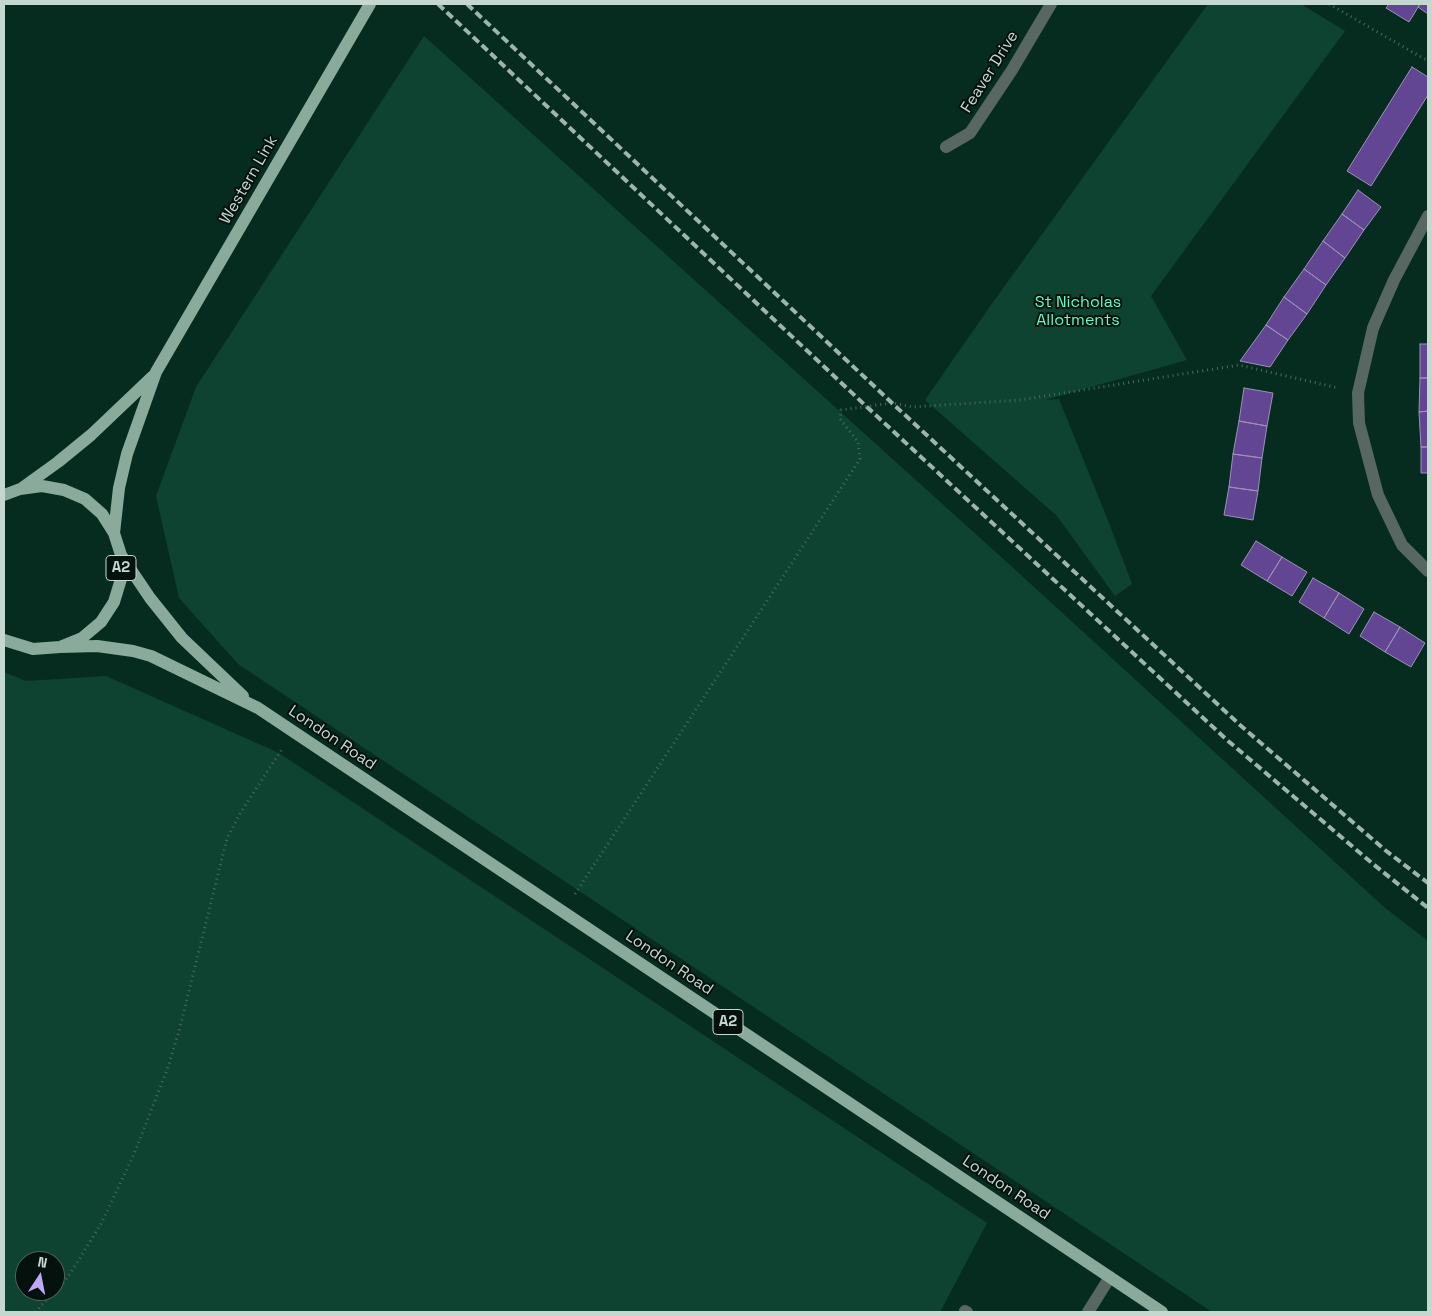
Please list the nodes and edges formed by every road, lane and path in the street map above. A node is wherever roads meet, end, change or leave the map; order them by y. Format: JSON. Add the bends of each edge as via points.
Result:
{"nodes":[{"id":1,"x":370,"y":4,"type":"edge"},
{"id":2,"x":1051,"y":4,"type":"edge"},
{"id":3,"x":1329,"y":4,"type":"edge"},
{"id":4,"x":1428,"y":62,"type":"edge"},
{"id":5,"x":946,"y":147,"type":"dead end"},
{"id":6,"x":1428,"y":216,"type":"edge"},
{"id":7,"x":156,"y":372,"type":"junction"},
{"id":8,"x":1358,"y":393,"type":"junction"},
{"id":9,"x":20,"y":489,"type":"junction"},
{"id":10,"x":4,"y":495,"type":"edge"},
{"id":11,"x":114,"y":533,"type":"junction"},
{"id":12,"x":121,"y":555,"type":"junction"},
{"id":13,"x":1428,"y":571,"type":"edge"},
{"id":14,"x":4,"y":640,"type":"edge"},
{"id":15,"x":60,"y":647,"type":"junction"},
{"id":16,"x":258,"y":708,"type":"junction"},
{"id":17,"x":293,"y":732,"type":"junction"},
{"id":18,"x":563,"y":912,"type":"junction"},
{"id":19,"x":1110,"y":1277,"type":"junction"},
{"id":20,"x":35,"y":1312,"type":"edge"},
{"id":21,"x":1088,"y":1312,"type":"edge"},
{"id":22,"x":1162,"y":1312,"type":"edge"}],
"edges":[{"from":1,"to":7,"type":"main road","name":"Western Link"},
{"from":2,"to":5,"type":"street","name":"Feaver Drive","via":[[970,133]]},
{"from":3,"to":4,"type":"path"},
{"from":6,"to":8,"type":"street","via":[[1373,328]]},
{"from":7,"to":9,"type":"main road","name":"Western Link","via":[[91,435]]},
{"from":7,"to":11,"type":"main road","name":"Western Link","via":[[127,454]]},
{"from":8,"to":13,"type":"street","via":[[1359,423],[1378,495],[1402,545]]},
{"from":8,"to":18,"type":"path","via":[[1239,365],[1020,400],[913,407],[892,403],[841,410],[840,419],[858,442],[860,459]]},
{"from":9,"to":10,"type":"main road","name":"London Road","number":"A2"},
{"from":9,"to":11,"type":"main road","name":"London Road","number":"A2","via":[[42,486],[78,496],[102,514]]},
{"from":11,"to":12,"type":"main road","name":"London Road","number":"A2"},
{"from":12,"to":15,"type":"main road","name":"London Road","number":"A2","via":[[121,579],[114,602],[101,622],[82,638]]},
{"from":12,"to":16,"type":"main road","name":"London Road","number":"A2","via":[[182,638]]},
{"from":14,"to":15,"type":"main road","name":"London Road","number":"A2","via":[[33,649]]},
{"from":15,"to":16,"type":"main road","name":"London Road","number":"A2","via":[[97,646],[151,656]]},
{"from":16,"to":17,"type":"main road","name":"London Road","number":"A2"},
{"from":17,"to":18,"type":"main road","name":"London Road","number":"A2"},
{"from":17,"to":20,"type":"path","via":[[241,812],[228,838],[179,1031],[126,1171],[102,1222],[80,1258]]},
{"from":18,"to":19,"type":"main road","name":"London Road","number":"A2"},
{"from":19,"to":21,"type":"street"},
{"from":19,"to":22,"type":"main road","name":"London Road","number":"A2"}]}
